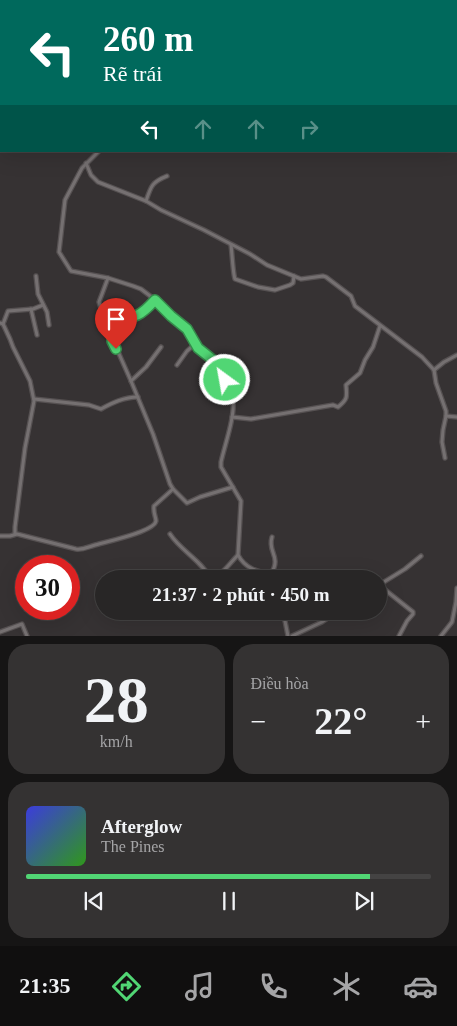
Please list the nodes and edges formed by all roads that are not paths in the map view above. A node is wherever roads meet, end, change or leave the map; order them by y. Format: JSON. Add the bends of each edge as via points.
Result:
{"nodes":[{"id":1,"x":98,"y":152,"type":"edge"},
{"id":2,"x":86,"y":163,"type":"junction"},
{"id":3,"x":167,"y":176,"type":"dead end"},
{"id":4,"x":146,"y":201,"type":"junction"},
{"id":5,"x":230,"y":244,"type":"junction"},
{"id":6,"x":36,"y":276,"type":"dead end"},
{"id":7,"x":294,"y":276,"type":"junction"},
{"id":8,"x":108,"y":278,"type":"junction"},
{"id":9,"x":155,"y":300,"type":"junction"},
{"id":10,"x":43,"y":305,"type":"junction"},
{"id":11,"x":31,"y":310,"type":"junction"},
{"id":12,"x":111,"y":320,"type":"junction"},
{"id":13,"x":1,"y":324,"type":"edge"},
{"id":14,"x":48,"y":325,"type":"dead end"},
{"id":15,"x":380,"y":326,"type":"junction"},
{"id":16,"x":37,"y":335,"type":"dead end"},
{"id":17,"x":195,"y":344,"type":"junction"},
{"id":18,"x":162,"y":347,"type":"dead end"},
{"id":19,"x":457,"y":355,"type":"edge"},
{"id":20,"x":177,"y":365,"type":"dead end"},
{"id":21,"x":434,"y":370,"type":"junction"},
{"id":22,"x":132,"y":381,"type":"junction"},
{"id":23,"x":138,"y":397,"type":"junction"},
{"id":24,"x":34,"y":400,"type":"junction"},
{"id":25,"x":446,"y":416,"type":"junction"},
{"id":26,"x":232,"y":417,"type":"junction"},
{"id":27,"x":457,"y":417,"type":"edge"},
{"id":28,"x":444,"y":458,"type":"dead end"},
{"id":29,"x":233,"y":487,"type":"junction"},
{"id":30,"x":173,"y":490,"type":"junction"},
{"id":31,"x":15,"y":534,"type":"junction"},
{"id":32,"x":170,"y":534,"type":"dead end"},
{"id":33,"x":0,"y":536,"type":"edge"},
{"id":34,"x":272,"y":537,"type":"dead end"},
{"id":35,"x":238,"y":555,"type":"junction"},
{"id":36,"x":421,"y":556,"type":"dead end"},
{"id":37,"x":206,"y":570,"type":"edge"},
{"id":38,"x":225,"y":570,"type":"edge"},
{"id":39,"x":254,"y":570,"type":"edge"},
{"id":40,"x":273,"y":570,"type":"edge"},
{"id":41,"x":387,"y":581,"type":"edge"},
{"id":42,"x":457,"y":588,"type":"edge"},
{"id":43,"x":387,"y":592,"type":"edge"},
{"id":44,"x":285,"y":620,"type":"edge"},
{"id":45,"x":324,"y":620,"type":"edge"},
{"id":46,"x":455,"y":622,"type":"edge"},
{"id":47,"x":0,"y":632,"type":"edge"},
{"id":48,"x":27,"y":636,"type":"edge"},
{"id":49,"x":288,"y":636,"type":"edge"},
{"id":50,"x":292,"y":636,"type":"edge"},
{"id":51,"x":399,"y":636,"type":"edge"},
{"id":52,"x":441,"y":636,"type":"edge"}],
"edges":[{"from":1,"to":2,"type":"street"},
{"from":2,"to":4,"type":"street","via":[[98,182]]},
{"from":2,"to":8,"type":"street","via":[[65,200],[59,252],[72,271]]},
{"from":3,"to":4,"type":"street","via":[[155,182]]},
{"from":4,"to":5,"type":"street"},
{"from":5,"to":7,"type":"street"},
{"from":5,"to":7,"type":"street","via":[[234,279],[275,290],[292,284]]},
{"from":6,"to":10,"type":"street"},
{"from":7,"to":15,"type":"street","via":[[329,278],[351,296],[355,306]]},
{"from":8,"to":9,"type":"street","via":[[136,286]]},
{"from":8,"to":12,"type":"street","via":[[99,302]]},
{"from":9,"to":12,"type":"street","via":[[134,317]]},
{"from":9,"to":17,"type":"street","via":[[187,329]]},
{"from":10,"to":11,"type":"street"},
{"from":10,"to":14,"type":"street"},
{"from":11,"to":13,"type":"street","via":[[8,310]]},
{"from":11,"to":16,"type":"street"},
{"from":12,"to":22,"type":"street","via":[[112,341]]},
{"from":13,"to":24,"type":"street","via":[[30,381]]},
{"from":15,"to":21,"type":"street"},
{"from":15,"to":26,"type":"street","via":[[374,347],[361,371],[346,385],[348,394],[338,407],[333,405],[251,419]]},
{"from":17,"to":20,"type":"street"},
{"from":17,"to":26,"type":"street","via":[[222,371],[233,400]]},
{"from":18,"to":22,"type":"street"},
{"from":19,"to":21,"type":"street"},
{"from":21,"to":25,"type":"street"},
{"from":22,"to":23,"type":"street"},
{"from":23,"to":24,"type":"street","via":[[101,409]]},
{"from":23,"to":30,"type":"street"},
{"from":24,"to":31,"type":"street"},
{"from":25,"to":27,"type":"street"},
{"from":25,"to":28,"type":"street","via":[[442,442]]},
{"from":26,"to":29,"type":"street","via":[[221,462]]},
{"from":29,"to":30,"type":"street","via":[[187,503]]},
{"from":29,"to":35,"type":"street","via":[[241,501]]},
{"from":30,"to":31,"type":"street","via":[[154,506],[156,522],[129,537],[80,550]]},
{"from":31,"to":33,"type":"street"},
{"from":32,"to":37,"type":"street"},
{"from":34,"to":40,"type":"street","via":[[276,562]]},
{"from":35,"to":38,"type":"street"},
{"from":35,"to":39,"type":"street"},
{"from":36,"to":41,"type":"street"},
{"from":42,"to":46,"type":"street","via":[[452,619]]},
{"from":43,"to":51,"type":"street","via":[[413,612]]},
{"from":44,"to":49,"type":"street"},
{"from":45,"to":50,"type":"street"},
{"from":46,"to":52,"type":"street"},
{"from":47,"to":48,"type":"street","via":[[22,624]]}]}
